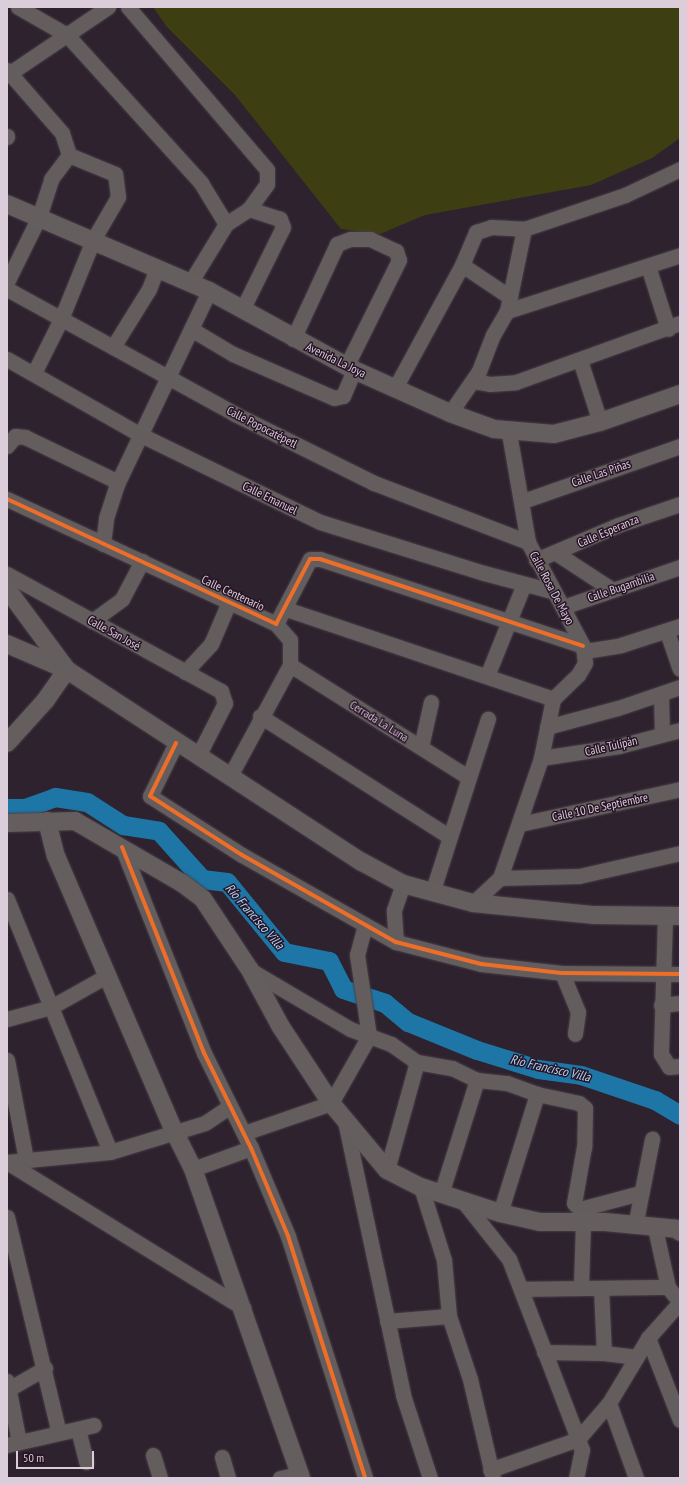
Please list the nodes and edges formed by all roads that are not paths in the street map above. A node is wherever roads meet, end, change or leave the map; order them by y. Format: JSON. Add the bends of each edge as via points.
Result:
{"nodes":[{"id":1,"x":18,"y":7,"type":"edge"},
{"id":2,"x":108,"y":7,"type":"edge"},
{"id":3,"x":128,"y":7,"type":"edge"},
{"id":4,"x":67,"y":35,"type":"junction"},
{"id":5,"x":8,"y":72,"type":"edge"},
{"id":6,"x":69,"y":155,"type":"junction"},
{"id":7,"x":680,"y":169,"type":"edge"},
{"id":8,"x":7,"y":204,"type":"edge"},
{"id":9,"x":249,"y":209,"type":"junction"},
{"id":10,"x":39,"y":217,"type":"junction"},
{"id":11,"x":226,"y":224,"type":"junction"},
{"id":12,"x":524,"y":229,"type":"junction"},
{"id":13,"x":93,"y":240,"type":"junction"},
{"id":14,"x":680,"y":255,"type":"edge"},
{"id":15,"x":462,"y":265,"type":"junction"},
{"id":16,"x":648,"y":266,"type":"junction"},
{"id":17,"x":157,"y":268,"type":"junction"},
{"id":18,"x":7,"y":282,"type":"edge"},
{"id":19,"x":190,"y":283,"type":"junction"},
{"id":20,"x":7,"y":289,"type":"edge"},
{"id":21,"x":209,"y":291,"type":"junction"},
{"id":22,"x":509,"y":304,"type":"junction"},
{"id":23,"x":243,"y":308,"type":"junction"},
{"id":24,"x":61,"y":319,"type":"junction"},
{"id":25,"x":674,"y":326,"type":"edge"},
{"id":26,"x":191,"y":329,"type":"junction"},
{"id":27,"x":293,"y":339,"type":"junction"},
{"id":28,"x":113,"y":347,"type":"junction"},
{"id":29,"x":7,"y":359,"type":"edge"},
{"id":30,"x":580,"y":360,"type":"junction"},
{"id":31,"x":350,"y":368,"type":"junction"},
{"id":32,"x":34,"y":373,"type":"junction"},
{"id":33,"x":169,"y":377,"type":"junction"},
{"id":34,"x":473,"y":381,"type":"junction"},
{"id":35,"x":395,"y":388,"type":"junction"},
{"id":36,"x":680,"y":394,"type":"edge"},
{"id":37,"x":450,"y":413,"type":"junction"},
{"id":38,"x":600,"y":422,"type":"junction"},
{"id":39,"x":509,"y":432,"type":"junction"},
{"id":40,"x":142,"y":435,"type":"junction"},
{"id":41,"x":7,"y":446,"type":"edge"},
{"id":42,"x":680,"y":446,"type":"edge"},
{"id":43,"x":118,"y":482,"type":"junction"},
{"id":44,"x":7,"y":499,"type":"edge"},
{"id":45,"x":523,"y":501,"type":"junction"},
{"id":46,"x":680,"y":504,"type":"edge"},
{"id":47,"x":528,"y":542,"type":"junction"},
{"id":48,"x":103,"y":544,"type":"junction"},
{"id":49,"x":556,"y":553,"type":"junction"},
{"id":50,"x":536,"y":560,"type":"junction"},
{"id":51,"x":142,"y":561,"type":"junction"},
{"id":52,"x":680,"y":567,"type":"edge"},
{"id":53,"x":7,"y":574,"type":"edge"},
{"id":54,"x":524,"y":584,"type":"junction"},
{"id":55,"x":7,"y":589,"type":"edge"},
{"id":56,"x":612,"y":590,"type":"junction"},
{"id":57,"x":552,"y":591,"type":"junction"},
{"id":58,"x":230,"y":602,"type":"junction"},
{"id":59,"x":563,"y":608,"type":"junction"},
{"id":60,"x":286,"y":609,"type":"junction"},
{"id":61,"x":92,"y":621,"type":"junction"},
{"id":62,"x":508,"y":622,"type":"junction"},
{"id":63,"x":276,"y":624,"type":"junction"},
{"id":64,"x":674,"y":629,"type":"edge"},
{"id":65,"x":7,"y":644,"type":"edge"},
{"id":66,"x":584,"y":649,"type":"junction"},
{"id":67,"x":290,"y":665,"type":"junction"},
{"id":68,"x":680,"y":669,"type":"edge"},
{"id":69,"x":67,"y":670,"type":"junction"},
{"id":70,"x":185,"y":672,"type":"junction"},
{"id":71,"x":486,"y":676,"type":"junction"},
{"id":72,"x":680,"y":687,"type":"edge"},
{"id":73,"x":661,"y":694,"type":"junction"},
{"id":74,"x":552,"y":699,"type":"junction"},
{"id":75,"x":431,"y":702,"type":"dead end"},
{"id":76,"x":260,"y":716,"type":"junction"},
{"id":77,"x":488,"y":719,"type":"dead end"},
{"id":78,"x":547,"y":727,"type":"junction"},
{"id":79,"x":680,"y":730,"type":"edge"},
{"id":80,"x":662,"y":734,"type":"junction"},
{"id":81,"x":7,"y":743,"type":"edge"},
{"id":82,"x":176,"y":743,"type":"junction"},
{"id":83,"x":420,"y":747,"type":"junction"},
{"id":84,"x":198,"y":756,"type":"junction"},
{"id":85,"x":541,"y":758,"type":"junction"},
{"id":86,"x":230,"y":776,"type":"junction"},
{"id":87,"x":468,"y":777,"type":"junction"},
{"id":88,"x":680,"y":789,"type":"edge"},
{"id":89,"x":47,"y":821,"type":"junction"},
{"id":90,"x":7,"y":823,"type":"edge"},
{"id":91,"x":520,"y":824,"type":"junction"},
{"id":92,"x":450,"y":837,"type":"junction"},
{"id":93,"x":122,"y":847,"type":"junction"},
{"id":94,"x":680,"y":853,"type":"edge"},
{"id":95,"x":500,"y":878,"type":"junction"},
{"id":96,"x":404,"y":884,"type":"junction"},
{"id":97,"x":432,"y":893,"type":"junction"},
{"id":98,"x":473,"y":903,"type":"junction"},
{"id":99,"x":8,"y":905,"type":"edge"},
{"id":100,"x":672,"y":917,"type":"edge"},
{"id":101,"x":365,"y":925,"type":"junction"},
{"id":102,"x":396,"y":942,"type":"junction"},
{"id":103,"x":250,"y":970,"type":"junction"},
{"id":104,"x":562,"y":974,"type":"junction"},
{"id":105,"x":661,"y":974,"type":"junction"},
{"id":106,"x":680,"y":974,"type":"edge"},
{"id":107,"x":108,"y":975,"type":"junction"},
{"id":108,"x":680,"y":1003,"type":"edge"},
{"id":109,"x":660,"y":1005,"type":"junction"},
{"id":110,"x":51,"y":1007,"type":"junction"},
{"id":111,"x":7,"y":1019,"type":"edge"},
{"id":112,"x":575,"y":1034,"type":"dead end"},
{"id":113,"x":369,"y":1036,"type":"junction"},
{"id":114,"x":7,"y":1060,"type":"edge"},
{"id":115,"x":416,"y":1062,"type":"junction"},
{"id":116,"x":680,"y":1066,"type":"edge"},
{"id":117,"x":477,"y":1080,"type":"junction"},
{"id":118,"x":536,"y":1094,"type":"junction"},
{"id":119,"x":331,"y":1103,"type":"junction"},
{"id":120,"x":230,"y":1106,"type":"junction"},
{"id":121,"x":344,"y":1121,"type":"junction"},
{"id":122,"x":174,"y":1132,"type":"junction"},
{"id":123,"x":244,"y":1133,"type":"junction"},
{"id":124,"x":652,"y":1139,"type":"dead end"},
{"id":125,"x":251,"y":1148,"type":"junction"},
{"id":126,"x":110,"y":1152,"type":"junction"},
{"id":127,"x":26,"y":1160,"type":"junction"},
{"id":128,"x":7,"y":1162,"type":"edge"},
{"id":129,"x":193,"y":1169,"type":"junction"},
{"id":130,"x":387,"y":1170,"type":"junction"},
{"id":131,"x":421,"y":1187,"type":"junction"},
{"id":132,"x":640,"y":1193,"type":"junction"},
{"id":133,"x":441,"y":1194,"type":"junction"},
{"id":134,"x":463,"y":1201,"type":"junction"},
{"id":135,"x":500,"y":1214,"type":"junction"},
{"id":136,"x":581,"y":1216,"type":"junction"},
{"id":137,"x":7,"y":1218,"type":"edge"},
{"id":138,"x":635,"y":1226,"type":"junction"},
{"id":139,"x":654,"y":1228,"type":"junction"},
{"id":140,"x":680,"y":1230,"type":"edge"},
{"id":141,"x":668,"y":1287,"type":"junction"},
{"id":142,"x":581,"y":1288,"type":"junction"},
{"id":143,"x":601,"y":1288,"type":"junction"},
{"id":144,"x":521,"y":1290,"type":"junction"},
{"id":145,"x":680,"y":1302,"type":"edge"},
{"id":146,"x":243,"y":1308,"type":"junction"},
{"id":147,"x":449,"y":1316,"type":"junction"},
{"id":148,"x":387,"y":1321,"type":"junction"},
{"id":149,"x":648,"y":1338,"type":"junction"},
{"id":150,"x":544,"y":1352,"type":"junction"},
{"id":151,"x":604,"y":1353,"type":"junction"},
{"id":152,"x":637,"y":1357,"type":"junction"},
{"id":153,"x":45,"y":1368,"type":"junction"},
{"id":154,"x":8,"y":1387,"type":"edge"},
{"id":155,"x":609,"y":1403,"type":"junction"},
{"id":156,"x":680,"y":1420,"type":"edge"},
{"id":157,"x":94,"y":1425,"type":"dead end"},
{"id":158,"x":78,"y":1429,"type":"junction"},
{"id":159,"x":59,"y":1433,"type":"junction"},
{"id":160,"x":578,"y":1439,"type":"junction"},
{"id":161,"x":13,"y":1443,"type":"edge"},
{"id":162,"x":153,"y":1455,"type":"dead end"},
{"id":163,"x":222,"y":1457,"type":"dead end"},
{"id":164,"x":86,"y":1462,"type":"dead end"},
{"id":165,"x":491,"y":1474,"type":"edge"},
{"id":166,"x":300,"y":1476,"type":"edge"},
{"id":167,"x":160,"y":1478,"type":"edge"},
{"id":168,"x":228,"y":1478,"type":"edge"},
{"id":169,"x":280,"y":1478,"type":"edge"},
{"id":170,"x":365,"y":1478,"type":"edge"},
{"id":171,"x":430,"y":1478,"type":"edge"},
{"id":172,"x":576,"y":1478,"type":"edge"},
{"id":173,"x":636,"y":1478,"type":"edge"}],
"edges":[{"from":1,"to":4,"type":"street"},
{"from":2,"to":4,"type":"street"},
{"from":3,"to":9,"type":"street","via":[[267,170],[267,184]]},
{"from":4,"to":5,"type":"street"},
{"from":4,"to":11,"type":"street","via":[[201,183]]},
{"from":5,"to":6,"type":"street","via":[[62,133]]},
{"from":6,"to":10,"type":"street","via":[[51,180]]},
{"from":6,"to":13,"type":"street","via":[[115,174],[118,196]]},
{"from":7,"to":12,"type":"street","via":[[625,195]]},
{"from":8,"to":10,"type":"main road","name":"Avenida La Joya"},
{"from":9,"to":11,"type":"street"},
{"from":9,"to":23,"type":"street","via":[[280,219],[282,227]]},
{"from":10,"to":13,"type":"main road","name":"Avenida La Joya"},
{"from":10,"to":18,"type":"street"},
{"from":11,"to":19,"type":"street"},
{"from":12,"to":15,"type":"street","via":[[490,227],[476,232]]},
{"from":12,"to":22,"type":"street"},
{"from":13,"to":17,"type":"main road","name":"Avenida La Joya"},
{"from":13,"to":24,"type":"street"},
{"from":14,"to":16,"type":"street"},
{"from":15,"to":22,"type":"street"},
{"from":15,"to":35,"type":"street"},
{"from":16,"to":22,"type":"street"},
{"from":16,"to":25,"type":"street"},
{"from":17,"to":19,"type":"main road","name":"Avenida La Joya"},
{"from":17,"to":28,"type":"street","via":[[149,289]]},
{"from":19,"to":21,"type":"main road","name":"Avenida La Joya"},
{"from":20,"to":24,"type":"street","name":"Calle Popocatépetl"},
{"from":21,"to":23,"type":"main road","name":"Avenida La Joya"},
{"from":21,"to":26,"type":"street"},
{"from":22,"to":34,"type":"street"},
{"from":23,"to":27,"type":"main road","name":"Avenida La Joya"},
{"from":24,"to":28,"type":"street","name":"Calle Popocatépetl"},
{"from":24,"to":32,"type":"street"},
{"from":25,"to":30,"type":"street"},
{"from":26,"to":31,"type":"street","via":[[233,354],[334,398],[343,396]]},
{"from":26,"to":33,"type":"street"},
{"from":27,"to":31,"type":"main road","name":"Avenida La Joya"},
{"from":27,"to":31,"type":"street","via":[[337,244],[350,239],[370,239],[396,251],[399,260]]},
{"from":28,"to":33,"type":"street","name":"Calle Popocatépetl"},
{"from":29,"to":32,"type":"street","name":"Calle Emanuel"},
{"from":30,"to":34,"type":"street","via":[[516,382],[490,384]]},
{"from":30,"to":38,"type":"street"},
{"from":31,"to":35,"type":"main road","name":"Avenida La Joya"},
{"from":32,"to":40,"type":"street","name":"Calle Emanuel"},
{"from":33,"to":40,"type":"street"},
{"from":33,"to":47,"type":"street","name":"Calle Popocatépetl","via":[[235,414],[374,483]]},
{"from":34,"to":37,"type":"street"},
{"from":35,"to":37,"type":"main road","name":"Avenida La Joya"},
{"from":36,"to":38,"type":"main road","name":"Avenida La Joya"},
{"from":37,"to":39,"type":"main road","name":"Avenida La Joya"},
{"from":38,"to":39,"type":"main road","name":"Avenida La Joya","via":[[554,434]]},
{"from":39,"to":45,"type":"street","name":"Calle Rosa De Mayo"},
{"from":40,"to":43,"type":"street"},
{"from":40,"to":54,"type":"street","name":"Calle Emanuel","via":[[320,522]]},
{"from":41,"to":43,"type":"street","via":[[15,436],[25,437]]},
{"from":42,"to":45,"type":"street","name":"Calle Las Piñas"},
{"from":43,"to":48,"type":"street","via":[[106,518]]},
{"from":44,"to":48,"type":"street","name":"Calle Centenario"},
{"from":45,"to":47,"type":"street","name":"Calle Rosa De Mayo"},
{"from":46,"to":49,"type":"street","name":"Calle Esperanza","via":[[618,525]]},
{"from":47,"to":50,"type":"street","name":"Calle Rosa De Mayo"},
{"from":48,"to":51,"type":"street","name":"Calle Centenario"},
{"from":49,"to":50,"type":"street","name":"Calle Esperanza"},
{"from":49,"to":56,"type":"street"},
{"from":50,"to":57,"type":"street","name":"Calle Rosa De Mayo"},
{"from":51,"to":58,"type":"street","name":"Calle Centenario"},
{"from":51,"to":61,"type":"street","via":[[122,599]]},
{"from":52,"to":56,"type":"street","name":"Calle Bugambilia"},
{"from":53,"to":61,"type":"street","name":"Calle San José"},
{"from":54,"to":57,"type":"street","name":"Calle Emanuel"},
{"from":54,"to":62,"type":"street"},
{"from":55,"to":69,"type":"main road"},
{"from":56,"to":59,"type":"street","name":"Calle Bugambilia"},
{"from":57,"to":59,"type":"street","name":"Calle Rosa De Mayo"},
{"from":58,"to":63,"type":"street","name":"Calle Centenario"},
{"from":58,"to":70,"type":"street","via":[[211,644]]},
{"from":59,"to":66,"type":"street","name":"Calle Rosa De Mayo"},
{"from":60,"to":62,"type":"street","via":[[310,559],[320,558]]},
{"from":60,"to":63,"type":"street"},
{"from":60,"to":71,"type":"street"},
{"from":61,"to":70,"type":"street","name":"Calle San José"},
{"from":62,"to":66,"type":"street"},
{"from":62,"to":71,"type":"street"},
{"from":63,"to":67,"type":"street","via":[[290,640]]},
{"from":64,"to":66,"type":"street"},
{"from":64,"to":68,"type":"street"},
{"from":65,"to":69,"type":"main road"},
{"from":66,"to":74,"type":"street","via":[[585,663],[578,675]]},
{"from":67,"to":76,"type":"street"},
{"from":67,"to":83,"type":"street","name":"Cerrada La Luna"},
{"from":69,"to":81,"type":"main road","via":[[45,701]]},
{"from":69,"to":82,"type":"main road"},
{"from":70,"to":84,"type":"street","name":"Calle San José","via":[[221,691],[224,703]]},
{"from":71,"to":74,"type":"street"},
{"from":72,"to":73,"type":"street"},
{"from":73,"to":78,"type":"street"},
{"from":73,"to":80,"type":"street"},
{"from":74,"to":78,"type":"street"},
{"from":75,"to":83,"type":"street"},
{"from":76,"to":86,"type":"street"},
{"from":76,"to":92,"type":"street"},
{"from":77,"to":87,"type":"street"},
{"from":78,"to":85,"type":"street"},
{"from":79,"to":80,"type":"street","name":"Calle Tulipán"},
{"from":80,"to":85,"type":"street","name":"Calle Tulipán","via":[[567,756]]},
{"from":82,"to":84,"type":"main road"},
{"from":82,"to":101,"type":"street","via":[[150,796],[242,855]]},
{"from":83,"to":87,"type":"street","name":"Cerrada La Luna"},
{"from":84,"to":86,"type":"main road"},
{"from":85,"to":91,"type":"street"},
{"from":86,"to":96,"type":"main road","via":[[362,862]]},
{"from":87,"to":92,"type":"street"},
{"from":88,"to":91,"type":"street","name":"Calle 10 De Septiembre"},
{"from":89,"to":90,"type":"main road"},
{"from":89,"to":93,"type":"main road","via":[[75,821]]},
{"from":89,"to":107,"type":"main road","via":[[56,856]]},
{"from":91,"to":95,"type":"street"},
{"from":92,"to":97,"type":"street"},
{"from":93,"to":103,"type":"main road","via":[[182,883],[203,900]]},
{"from":93,"to":120,"type":"street","via":[[204,1053]]},
{"from":94,"to":95,"type":"street","via":[[579,876]]},
{"from":95,"to":98,"type":"street"},
{"from":96,"to":97,"type":"main road"},
{"from":96,"to":102,"type":"street","via":[[394,910]]},
{"from":97,"to":98,"type":"main road"},
{"from":98,"to":100,"type":"main road","via":[[594,915]]},
{"from":99,"to":110,"type":"street"},
{"from":100,"to":105,"type":"street"},
{"from":101,"to":102,"type":"street"},
{"from":101,"to":113,"type":"street","via":[[357,955]]},
{"from":102,"to":104,"type":"street","via":[[481,964]]},
{"from":103,"to":113,"type":"street","via":[[350,1029]]},
{"from":103,"to":119,"type":"main road","via":[[281,1027]]},
{"from":104,"to":105,"type":"street"},
{"from":104,"to":112,"type":"street","via":[[578,1012]]},
{"from":105,"to":106,"type":"street"},
{"from":105,"to":109,"type":"street"},
{"from":107,"to":110,"type":"street"},
{"from":107,"to":122,"type":"main road"},
{"from":108,"to":109,"type":"street"},
{"from":109,"to":116,"type":"street","via":[[661,1054],[669,1067]]},
{"from":110,"to":111,"type":"street"},
{"from":110,"to":126,"type":"street"},
{"from":113,"to":115,"type":"street","via":[[391,1044]]},
{"from":113,"to":119,"type":"street"},
{"from":114,"to":127,"type":"street"},
{"from":115,"to":117,"type":"street","via":[[452,1068]]},
{"from":115,"to":130,"type":"street"},
{"from":117,"to":118,"type":"street","via":[[507,1083]]},
{"from":117,"to":133,"type":"street"},
{"from":118,"to":135,"type":"street"},
{"from":118,"to":136,"type":"street","via":[[579,1103],[585,1108],[584,1147],[574,1193],[574,1203]]},
{"from":119,"to":121,"type":"main road"},
{"from":119,"to":123,"type":"street"},
{"from":120,"to":122,"type":"street","via":[[205,1123]]},
{"from":120,"to":123,"type":"street"},
{"from":121,"to":130,"type":"main road"},
{"from":121,"to":148,"type":"street"},
{"from":122,"to":126,"type":"street"},
{"from":122,"to":129,"type":"main road"},
{"from":123,"to":125,"type":"street"},
{"from":124,"to":132,"type":"street"},
{"from":125,"to":129,"type":"street"},
{"from":125,"to":170,"type":"street","via":[[305,1286]]},
{"from":126,"to":127,"type":"street"},
{"from":127,"to":128,"type":"street"},
{"from":128,"to":146,"type":"street"},
{"from":129,"to":146,"type":"main road"},
{"from":130,"to":131,"type":"main road"},
{"from":131,"to":133,"type":"main road"},
{"from":131,"to":147,"type":"street","via":[[444,1260]]},
{"from":132,"to":136,"type":"street"},
{"from":132,"to":138,"type":"street"},
{"from":133,"to":134,"type":"main road"},
{"from":134,"to":135,"type":"main road"},
{"from":134,"to":144,"type":"street","via":[[509,1259]]},
{"from":135,"to":136,"type":"main road","via":[[540,1222]]},
{"from":136,"to":138,"type":"main road"},
{"from":136,"to":142,"type":"street"},
{"from":137,"to":153,"type":"street"},
{"from":138,"to":139,"type":"main road"},
{"from":139,"to":140,"type":"main road"},
{"from":139,"to":141,"type":"street"},
{"from":141,"to":143,"type":"street"},
{"from":141,"to":145,"type":"street"},
{"from":142,"to":143,"type":"street"},
{"from":142,"to":144,"type":"street"},
{"from":143,"to":151,"type":"street"},
{"from":144,"to":150,"type":"street"},
{"from":145,"to":149,"type":"street"},
{"from":146,"to":166,"type":"main road"},
{"from":147,"to":148,"type":"street"},
{"from":147,"to":165,"type":"street","via":[[470,1380]]},
{"from":148,"to":171,"type":"street","via":[[403,1396]]},
{"from":149,"to":152,"type":"street"},
{"from":149,"to":156,"type":"street"},
{"from":150,"to":151,"type":"street"},
{"from":150,"to":160,"type":"street"},
{"from":151,"to":152,"type":"street"},
{"from":152,"to":155,"type":"street"},
{"from":153,"to":154,"type":"street"},
{"from":153,"to":159,"type":"street"},
{"from":154,"to":161,"type":"street"},
{"from":155,"to":160,"type":"street"},
{"from":155,"to":173,"type":"street"},
{"from":157,"to":158,"type":"street"},
{"from":158,"to":159,"type":"street"},
{"from":158,"to":164,"type":"street"},
{"from":159,"to":161,"type":"street"},
{"from":160,"to":165,"type":"street"},
{"from":160,"to":172,"type":"street","via":[[582,1450]]},
{"from":162,"to":167,"type":"street"},
{"from":163,"to":168,"type":"street"},
{"from":166,"to":169,"type":"street"}]}
